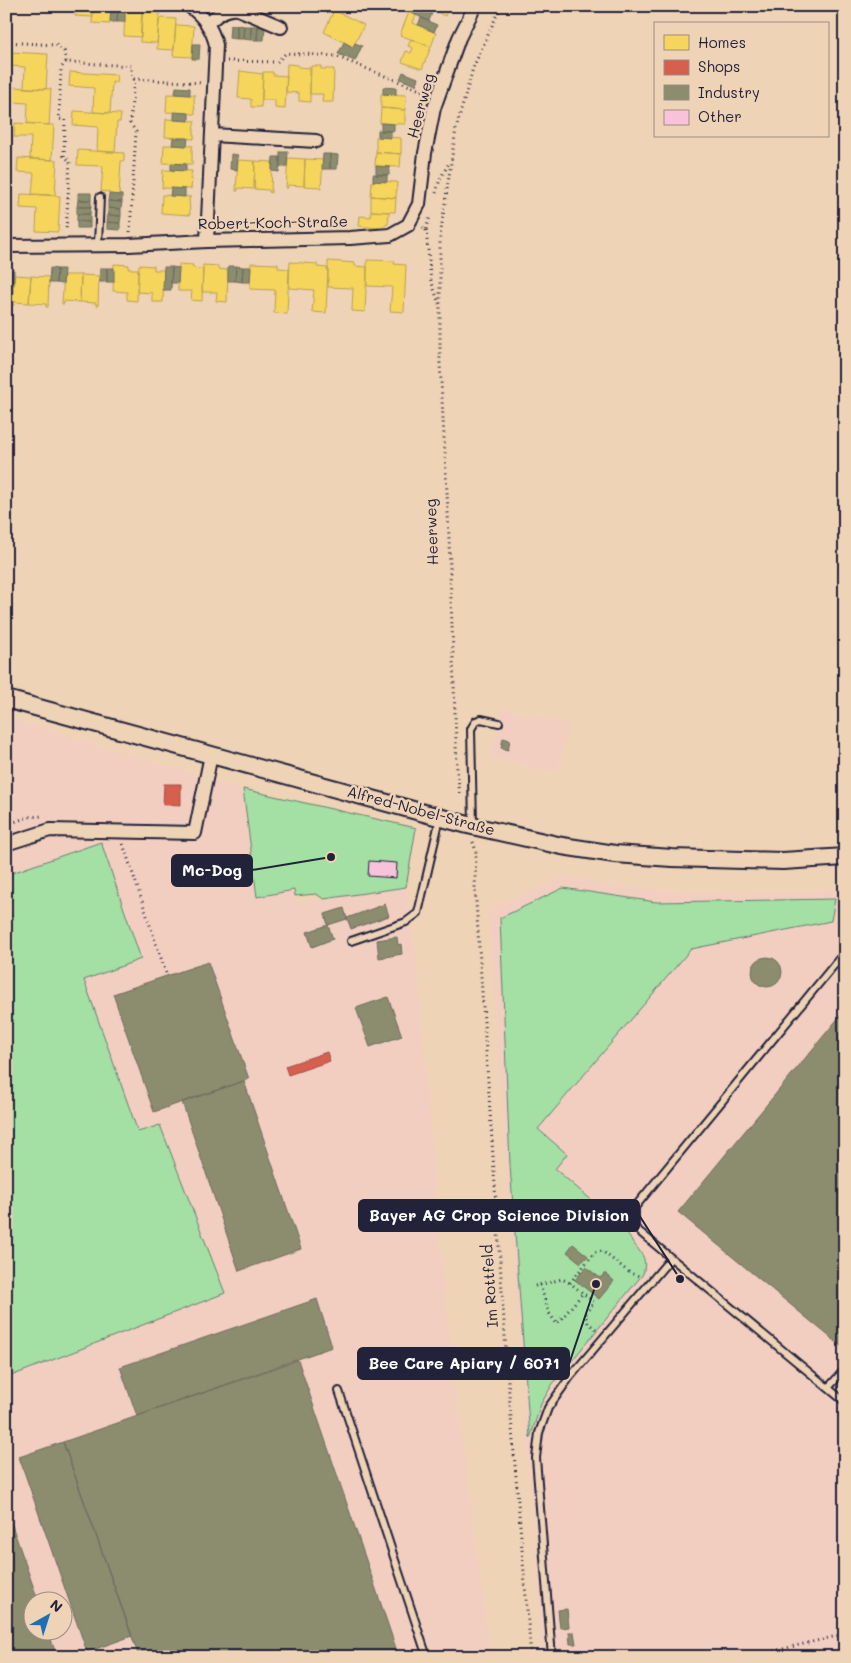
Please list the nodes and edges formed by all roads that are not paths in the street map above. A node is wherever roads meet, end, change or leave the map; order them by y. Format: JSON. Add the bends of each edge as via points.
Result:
{"nodes":[{"id":1,"x":189,"y":6,"type":"edge"},
{"id":2,"x":475,"y":6,"type":"edge"},
{"id":3,"x":207,"y":23,"type":"junction"},
{"id":4,"x":282,"y":27,"type":"dead end"},
{"id":5,"x":212,"y":135,"type":"junction"},
{"id":6,"x":316,"y":141,"type":"dead end"},
{"id":7,"x":100,"y":197,"type":"dead end"},
{"id":8,"x":412,"y":218,"type":"joint"},
{"id":9,"x":207,"y":241,"type":"junction"},
{"id":10,"x":6,"y":246,"type":"edge"},
{"id":11,"x":98,"y":246,"type":"junction"},
{"id":12,"x":6,"y":699,"type":"edge"},
{"id":13,"x":499,"y":723,"type":"dead end"},
{"id":14,"x":212,"y":755,"type":"junction"},
{"id":15,"x":440,"y":817,"type":"junction"},
{"id":16,"x":471,"y":825,"type":"junction"},
{"id":17,"x":6,"y":844,"type":"edge"},
{"id":18,"x":845,"y":857,"type":"edge"},
{"id":19,"x":351,"y":941,"type":"dead end"},
{"id":20,"x":845,"y":956,"type":"edge"},
{"id":21,"x":671,"y":1258,"type":"junction"},
{"id":22,"x":845,"y":1369,"type":"edge"},
{"id":23,"x":828,"y":1388,"type":"junction"},
{"id":24,"x":339,"y":1391,"type":"dead end"},
{"id":25,"x":845,"y":1402,"type":"edge"},
{"id":26,"x":427,"y":1657,"type":"edge"},
{"id":27,"x":552,"y":1657,"type":"edge"}],
"edges":[{"from":1,"to":3,"type":"street"},
{"from":2,"to":8,"type":"street","name":"Heerweg","via":[[459,38],[438,97],[425,153],[419,204]]},
{"from":3,"to":4,"type":"street","via":[[232,8]]},
{"from":3,"to":5,"type":"street","via":[[216,45]]},
{"from":5,"to":6,"type":"street"},
{"from":5,"to":9,"type":"street"},
{"from":7,"to":11,"type":"lane"},
{"from":8,"to":9,"type":"street","name":"Robert-Koch-Straße","via":[[408,225],[390,235]]},
{"from":9,"to":11,"type":"street","name":"Robert-Koch-Straße"},
{"from":10,"to":11,"type":"street","name":"Robert-Koch-Straße"},
{"from":12,"to":14,"type":"street","name":"Alfred-Nobel-Straße"},
{"from":13,"to":16,"type":"lane","via":[[482,719],[476,721],[471,729]]},
{"from":14,"to":15,"type":"street","name":"Alfred-Nobel-Straße"},
{"from":14,"to":17,"type":"street","via":[[195,833],[50,830]]},
{"from":15,"to":16,"type":"street","name":"Alfred-Nobel-Straße"},
{"from":15,"to":19,"type":"lane","via":[[418,913],[406,922]]},
{"from":16,"to":18,"type":"street","name":"Alfred-Nobel-Straße","via":[[562,846],[644,856],[783,861]]},
{"from":20,"to":21,"type":"lane","via":[[839,959],[635,1207],[635,1228]]},
{"from":21,"to":23,"type":"lane"},
{"from":21,"to":27,"type":"lane","via":[[564,1385],[548,1408],[539,1433],[536,1458]]},
{"from":22,"to":23,"type":"lane"},
{"from":23,"to":25,"type":"lane"},
{"from":24,"to":26,"type":"lane"}]}
